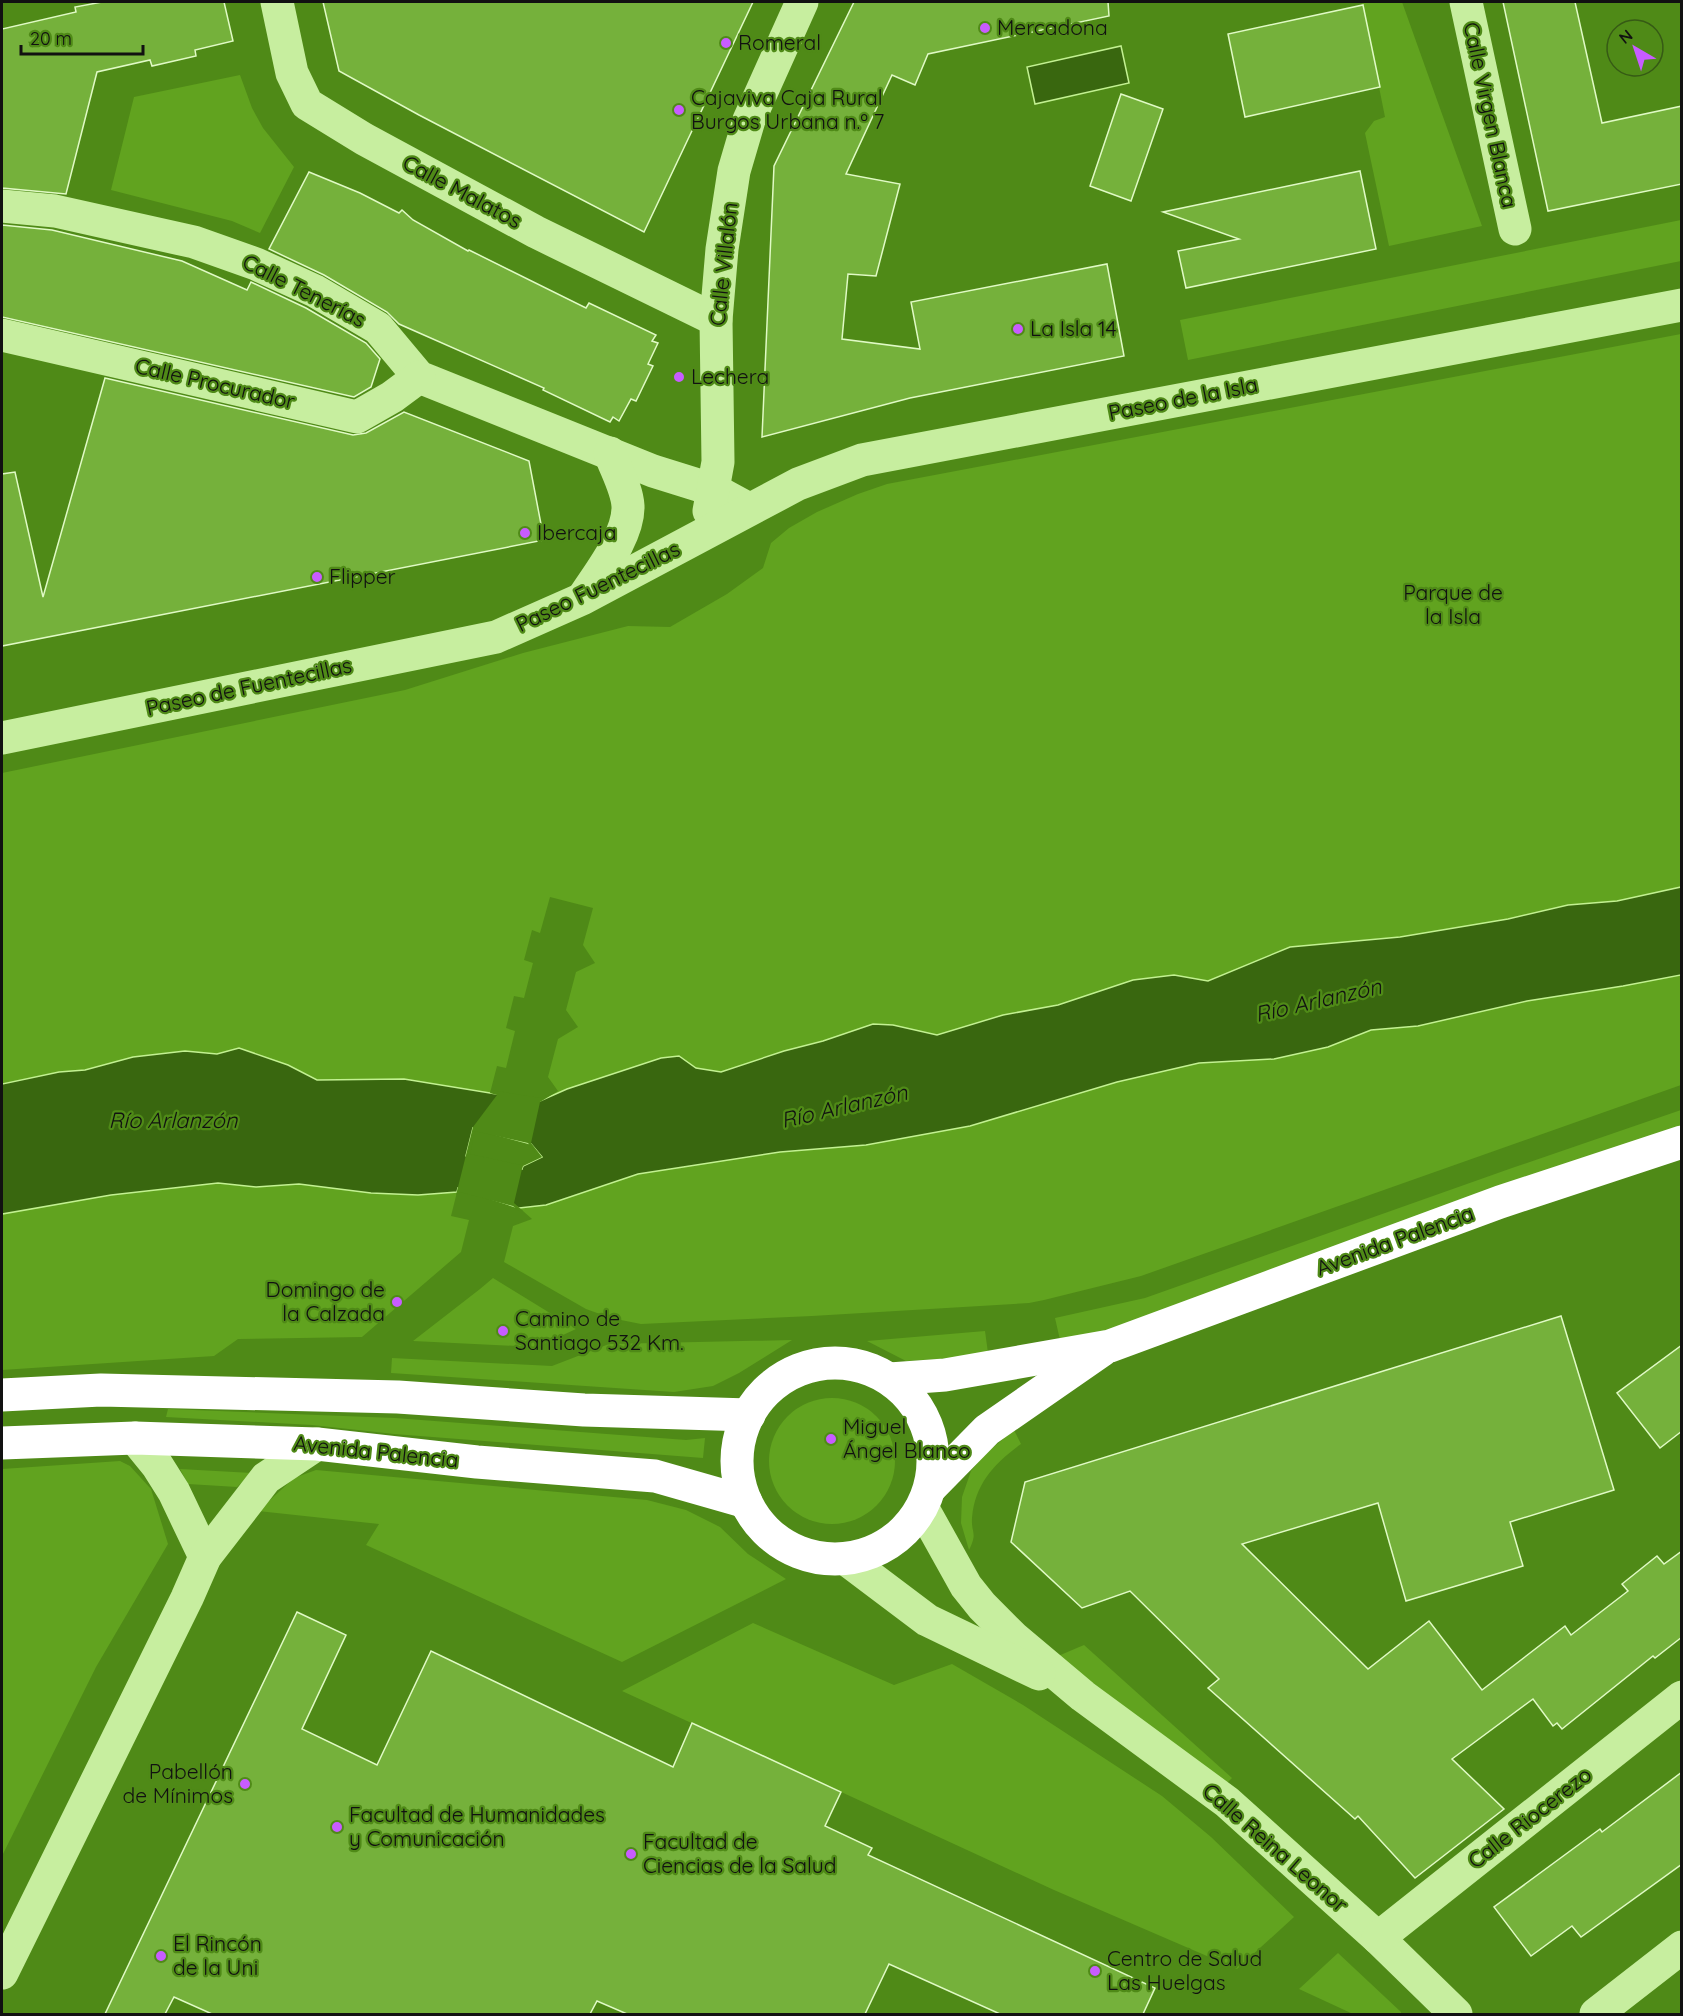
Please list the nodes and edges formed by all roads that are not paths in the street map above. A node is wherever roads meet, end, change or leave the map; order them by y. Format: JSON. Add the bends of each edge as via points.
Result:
{"nodes":[{"id":1,"x":277,"y":2,"type":"edge"},
{"id":2,"x":802,"y":2,"type":"edge"},
{"id":3,"x":1466,"y":2,"type":"edge"},
{"id":4,"x":2,"y":206,"type":"edge"},
{"id":5,"x":1515,"y":229,"type":"dead end"},
{"id":6,"x":1682,"y":305,"type":"edge"},
{"id":7,"x":716,"y":320,"type":"junction"},
{"id":8,"x":2,"y":335,"type":"edge"},
{"id":9,"x":419,"y":377,"type":"junction"},
{"id":10,"x":610,"y":453,"type":"junction"},
{"id":11,"x":714,"y":490,"type":"junction"},
{"id":12,"x":749,"y":509,"type":"junction"},
{"id":13,"x":698,"y":537,"type":"junction"},
{"id":14,"x":582,"y":599,"type":"junction"},
{"id":15,"x":496,"y":637,"type":"joint"},
{"id":16,"x":2,"y":738,"type":"edge"},
{"id":17,"x":1682,"y":1142,"type":"edge"},
{"id":18,"x":1110,"y":1346,"type":"junction"},
{"id":19,"x":890,"y":1378,"type":"junction"},
{"id":20,"x":2,"y":1395,"type":"edge"},
{"id":21,"x":749,"y":1415,"type":"junction"},
{"id":22,"x":135,"y":1438,"type":"junction"},
{"id":23,"x":2,"y":1443,"type":"edge"},
{"id":24,"x":317,"y":1444,"type":"junction"},
{"id":25,"x":926,"y":1497,"type":"junction"},
{"id":26,"x":746,"y":1502,"type":"junction"},
{"id":27,"x":205,"y":1557,"type":"junction"},
{"id":28,"x":846,"y":1559,"type":"junction"},
{"id":29,"x":1083,"y":1696,"type":"junction"},
{"id":30,"x":1682,"y":1697,"type":"edge"},
{"id":31,"x":1378,"y":1938,"type":"junction"},
{"id":32,"x":1682,"y":1947,"type":"edge"},
{"id":33,"x":2,"y":1973,"type":"edge"},
{"id":34,"x":1456,"y":2014,"type":"edge"},
{"id":35,"x":1596,"y":2014,"type":"edge"}],
"edges":[{"from":1,"to":7,"type":"street","name":"Calle Malatos","via":[[292,74],[307,104],[364,140],[536,232]]},
{"from":2,"to":7,"type":"street","name":"Calle Villalón","via":[[741,143],[722,249]]},
{"from":3,"to":5,"type":"street","name":"Calle Virgen Blanca"},
{"from":4,"to":9,"type":"street","name":"Calle Tenerías","via":[[56,211],[187,240],[256,264],[315,291],[378,328]]},
{"from":6,"to":12,"type":"street","name":"Paseo de la Isla","via":[[862,460],[798,484]]},
{"from":7,"to":11,"type":"street","name":"Calle Villalón","via":[[718,462]]},
{"from":8,"to":9,"type":"street","name":"Calle Procurador","via":[[357,417]]},
{"from":9,"to":10,"type":"street","name":"Calle Tenerías"},
{"from":10,"to":11,"type":"street","name":"Calle Tenerías"},
{"from":10,"to":14,"type":"street","via":[[627,512],[619,543]]},
{"from":11,"to":12,"type":"street","name":"Calle Tenerías"},
{"from":11,"to":13,"type":"street","name":"Calle Villalón"},
{"from":12,"to":13,"type":"street","name":"Paseo de la Isla"},
{"from":13,"to":14,"type":"street","name":"Paseo Fuentecillas"},
{"from":14,"to":15,"type":"street","name":"Paseo Fuentecillas"},
{"from":15,"to":16,"type":"street","name":"Paseo de Fuentecillas"},
{"from":17,"to":18,"type":"highway","name":"Avenida Palencia","via":[[1500,1203]]},
{"from":18,"to":19,"type":"highway","via":[[945,1375]]},
{"from":18,"to":25,"type":"highway","via":[[987,1430]]},
{"from":19,"to":21,"type":"highway","via":[[847,1363],[823,1363],[800,1369],[762,1395]]},
{"from":19,"to":25,"type":"highway","via":[[923,1415],[932,1439],[934,1463]]},
{"from":20,"to":21,"type":"highway","via":[[82,1390],[398,1397],[584,1410]]},
{"from":21,"to":26,"type":"highway","via":[[740,1435],[737,1457]]},
{"from":22,"to":23,"type":"highway","name":"Avenida Palencia"},
{"from":22,"to":24,"type":"highway","name":"Avenida Palencia"},
{"from":22,"to":27,"type":"street","via":[[174,1492]]},
{"from":24,"to":26,"type":"highway","name":"Avenida Palencia","via":[[655,1476]]},
{"from":24,"to":27,"type":"street","via":[[266,1478]]},
{"from":25,"to":28,"type":"highway","via":[[909,1527],[890,1543]]},
{"from":25,"to":29,"type":"street","name":"Calle Reina Leonor","via":[[966,1586],[1014,1638]]},
{"from":26,"to":28,"type":"highway","via":[[758,1523],[797,1552]]},
{"from":27,"to":33,"type":"street"},
{"from":28,"to":29,"type":"street","name":"Calle Reina Leonor","via":[[927,1620]]},
{"from":29,"to":31,"type":"street","name":"Calle Reina Leonor","via":[[1227,1802]]},
{"from":30,"to":31,"type":"street","name":"Calle Riocerezo"},
{"from":31,"to":34,"type":"street","name":"Calle Reina Leonor"},
{"from":32,"to":35,"type":"street"}]}
